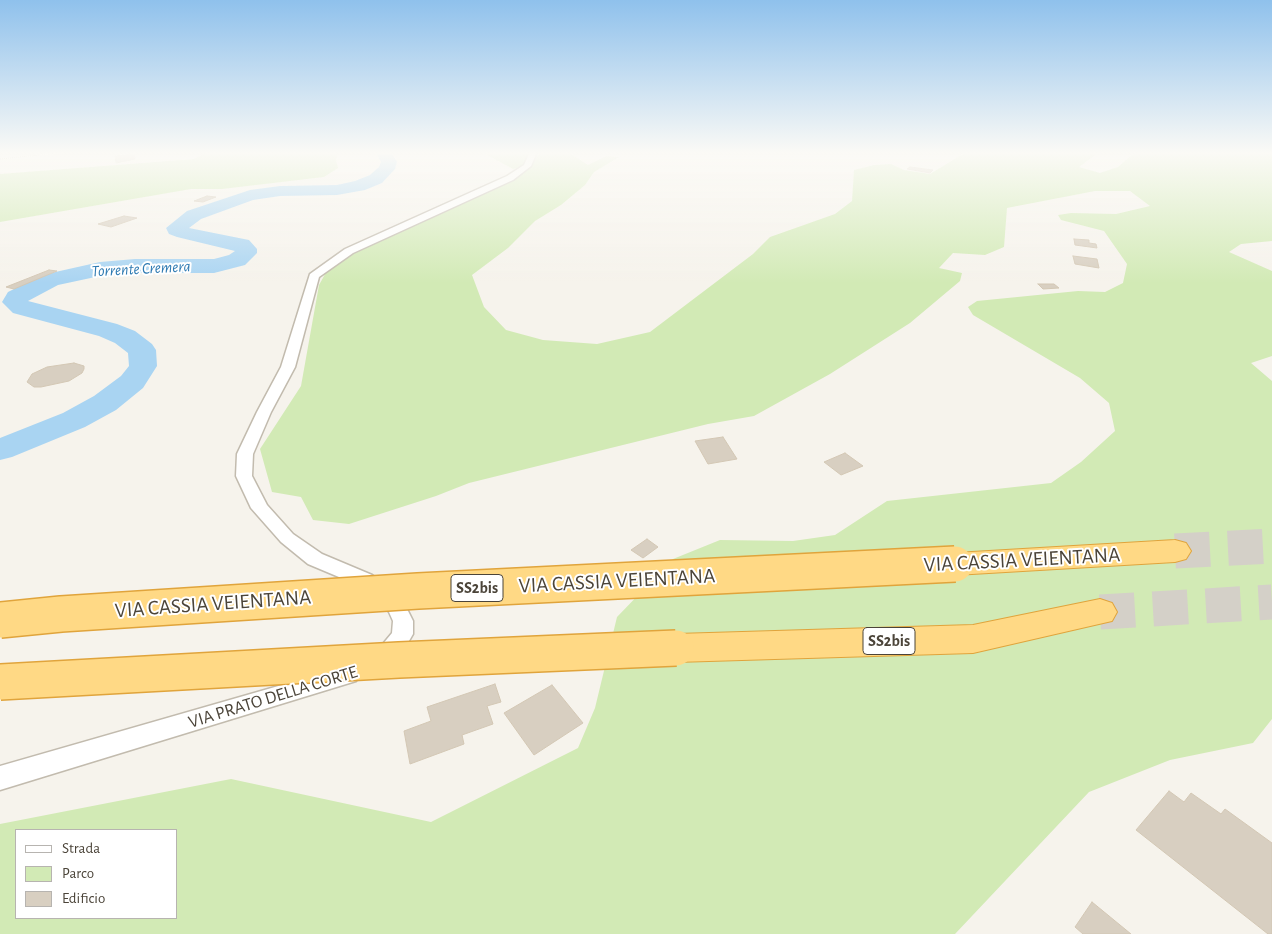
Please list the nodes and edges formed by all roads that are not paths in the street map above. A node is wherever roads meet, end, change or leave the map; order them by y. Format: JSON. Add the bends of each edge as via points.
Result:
{"nodes":[{"id":1,"x":471,"y":196,"type":"edge"},
{"id":2,"x":1175,"y":551,"type":"tunnel mouth"},
{"id":3,"x":1100,"y":612,"type":"tunnel mouth"},
{"id":4,"x":0,"y":620,"type":"edge"},
{"id":5,"x":0,"y":682,"type":"edge"},
{"id":6,"x":0,"y":778,"type":"edge"}],
"edges":[{"from":1,"to":6,"type":"street","name":"VIA PRATO DELLA CORTE","via":[[349,250],[314,276],[288,367],[245,454],[244,476],[260,508],[287,538],[315,559],[370,584],[397,608],[403,628],[394,647],[361,671]]},
{"from":2,"to":4,"type":"highway","name":"VIA CASSIA VEIENTANA","number":"SS2bis","bridge":true,"via":[[418,591]]},
{"from":3,"to":5,"type":"highway","number":"SS2bis","bridge":true,"via":[[973,639],[380,660]]}]}
